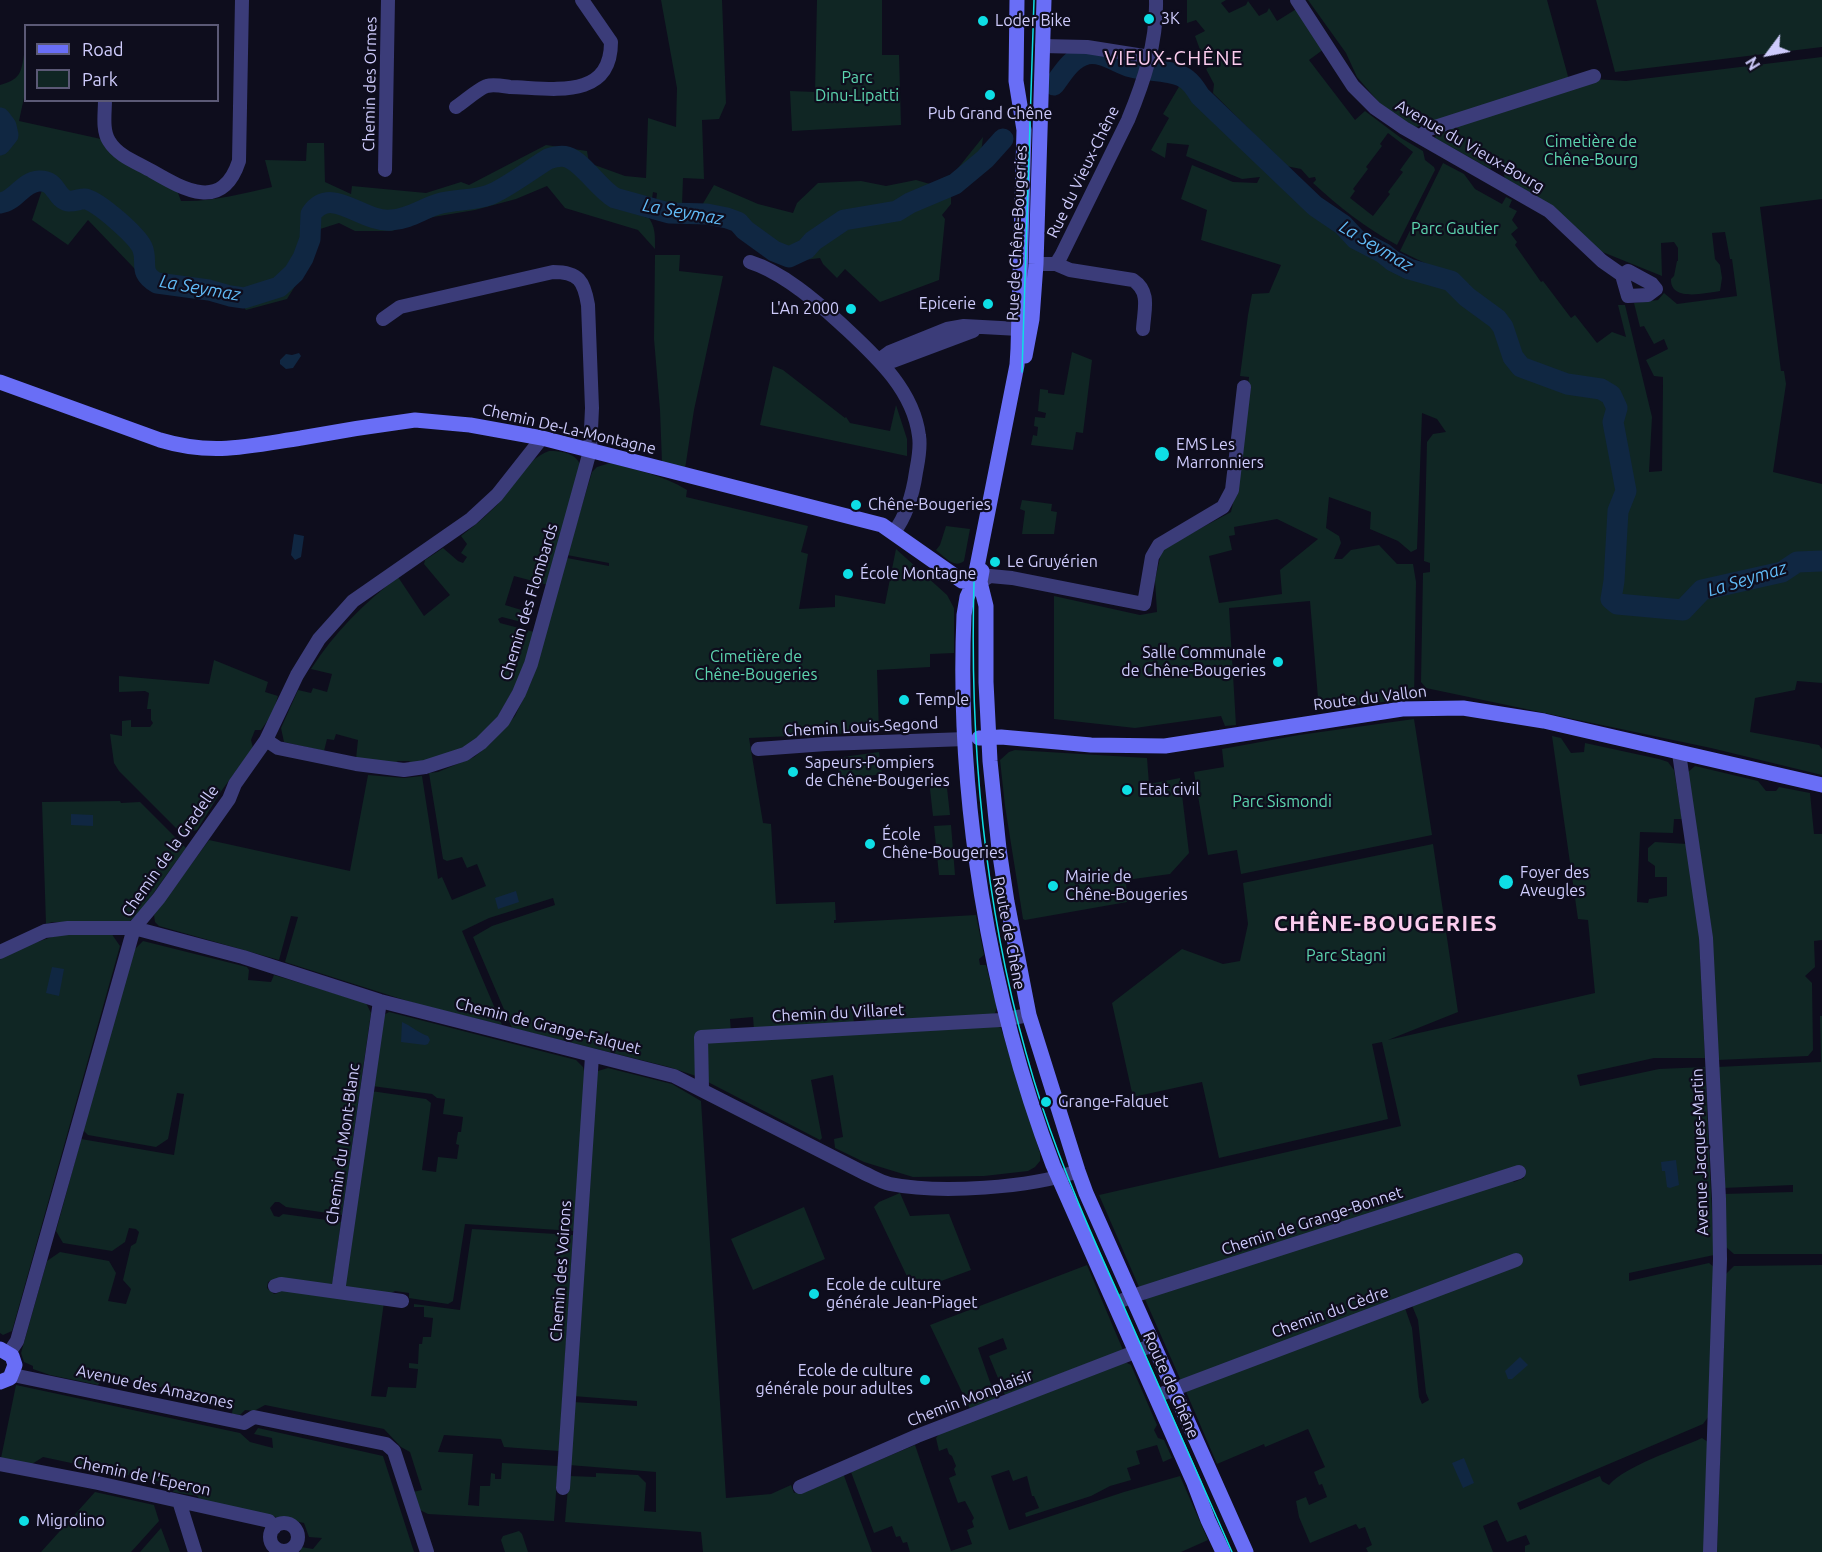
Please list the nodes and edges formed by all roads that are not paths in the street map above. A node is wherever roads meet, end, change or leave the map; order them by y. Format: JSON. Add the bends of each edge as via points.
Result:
{"nodes":[{"id":1,"x":243,"y":0,"type":"edge"},
{"id":2,"x":388,"y":0,"type":"edge"},
{"id":3,"x":582,"y":0,"type":"edge"},
{"id":4,"x":1017,"y":0,"type":"edge"},
{"id":5,"x":1044,"y":0,"type":"edge"},
{"id":6,"x":1156,"y":0,"type":"edge"},
{"id":7,"x":1297,"y":0,"type":"edge"},
{"id":8,"x":1042,"y":46,"type":"junction"},
{"id":9,"x":1148,"y":64,"type":"junction"},
{"id":10,"x":1594,"y":76,"type":"dead end"},
{"id":11,"x":105,"y":102,"type":"edge"},
{"id":12,"x":456,"y":107,"type":"dead end"},
{"id":13,"x":1420,"y":137,"type":"junction"},
{"id":14,"x":385,"y":170,"type":"dead end"},
{"id":15,"x":750,"y":262,"type":"dead end"},
{"id":16,"x":1036,"y":264,"type":"junction"},
{"id":17,"x":1056,"y":264,"type":"junction"},
{"id":18,"x":1622,"y":275,"type":"dead end"},
{"id":19,"x":383,"y":319,"type":"dead end"},
{"id":20,"x":1019,"y":328,"type":"junction"},
{"id":21,"x":1143,"y":329,"type":"dead end"},
{"id":22,"x":882,"y":363,"type":"junction"},
{"id":23,"x":0,"y":382,"type":"edge"},
{"id":24,"x":1244,"y":387,"type":"dead end"},
{"id":25,"x":542,"y":438,"type":"junction"},
{"id":26,"x":590,"y":451,"type":"junction"},
{"id":27,"x":894,"y":532,"type":"junction"},
{"id":28,"x":977,"y":582,"type":"junction"},
{"id":29,"x":988,"y":738,"type":"junction"},
{"id":30,"x":966,"y":739,"type":"junction"},
{"id":31,"x":267,"y":740,"type":"junction"},
{"id":32,"x":758,"y":749,"type":"dead end"},
{"id":33,"x":1679,"y":753,"type":"junction"},
{"id":34,"x":1822,"y":785,"type":"edge"},
{"id":35,"x":134,"y":928,"type":"junction"},
{"id":36,"x":0,"y":952,"type":"edge"},
{"id":37,"x":380,"y":1001,"type":"junction"},
{"id":38,"x":1029,"y":1015,"type":"junction"},
{"id":39,"x":1008,"y":1019,"type":"junction"},
{"id":40,"x":592,"y":1056,"type":"junction"},
{"id":41,"x":702,"y":1089,"type":"junction"},
{"id":42,"x":1078,"y":1171,"type":"junction"},
{"id":43,"x":1519,"y":1172,"type":"dead end"},
{"id":44,"x":1059,"y":1177,"type":"junction"},
{"id":45,"x":1516,"y":1260,"type":"dead end"},
{"id":46,"x":275,"y":1286,"type":"dead end"},
{"id":47,"x":338,"y":1292,"type":"junction"},
{"id":48,"x":1132,"y":1296,"type":"junction"},
{"id":49,"x":402,"y":1301,"type":"dead end"},
{"id":50,"x":1115,"y":1303,"type":"junction"},
{"id":51,"x":1153,"y":1345,"type":"junction"},
{"id":52,"x":4,"y":1351,"type":"edge"},
{"id":53,"x":1137,"y":1352,"type":"junction"},
{"id":54,"x":6,"y":1379,"type":"edge"},
{"id":55,"x":1173,"y":1389,"type":"junction"},
{"id":56,"x":1156,"y":1396,"type":"junction"},
{"id":57,"x":0,"y":1464,"type":"edge"},
{"id":58,"x":800,"y":1487,"type":"dead end"},
{"id":59,"x":563,"y":1488,"type":"dead end"},
{"id":60,"x":179,"y":1501,"type":"junction"},
{"id":61,"x":274,"y":1528,"type":"dead end"},
{"id":62,"x":195,"y":1552,"type":"edge"},
{"id":63,"x":427,"y":1552,"type":"edge"},
{"id":64,"x":1223,"y":1552,"type":"edge"},
{"id":65,"x":1246,"y":1552,"type":"edge"},
{"id":66,"x":1710,"y":1552,"type":"edge"}],
"edges":[{"from":1,"to":11,"type":"street","via":[[239,161],[223,187],[210,192],[189,191],[123,155],[106,136]]},
{"from":2,"to":14,"type":"street","name":"Chemin des Ormes"},
{"from":3,"to":12,"type":"street","via":[[611,42],[606,70],[599,77],[570,88],[486,86]]},
{"from":4,"to":20,"type":"main road","via":[[1017,81],[1024,130]]},
{"from":5,"to":8,"type":"main road","name":"Rue de Chêne-Bougeries"},
{"from":6,"to":9,"type":"street","name":"Rue du Vieux-Chêne"},
{"from":7,"to":13,"type":"street","name":"Avenue du Vieux-Bourg","via":[[1363,97]]},
{"from":8,"to":9,"type":"street","via":[[1088,47]]},
{"from":8,"to":16,"type":"main road","name":"Rue de Chêne-Bougeries"},
{"from":9,"to":17,"type":"street","name":"Rue du Vieux-Chêne","via":[[1128,120]]},
{"from":10,"to":13,"type":"street","via":[[1430,129]]},
{"from":13,"to":18,"type":"street","name":"Avenue du Vieux-Bourg","via":[[1549,211]]},
{"from":15,"to":22,"type":"street","via":[[815,300]]},
{"from":16,"to":17,"type":"street","name":"Rue du Vieux-Chêne"},
{"from":16,"to":28,"type":"main road","name":"Rue de Chêne-Bougeries","via":[[1032,319]]},
{"from":17,"to":21,"type":"street","via":[[1070,270],[1133,280],[1142,286]]},
{"from":19,"to":26,"type":"street","name":"Chemin des Flombards","via":[[400,308],[553,272],[575,275],[584,288],[588,305]]},
{"from":20,"to":22,"type":"street","via":[[947,329],[890,352]]},
{"from":20,"to":28,"type":"main road","via":[[1017,365]]},
{"from":22,"to":27,"type":"street","via":[[910,406],[920,441],[913,490]]},
{"from":23,"to":25,"type":"main road","name":"Chemin De-La-Montagne","via":[[160,440],[206,450],[415,420]]},
{"from":24,"to":28,"type":"street","via":[[1232,490],[1223,507],[1159,545],[1152,557],[1144,604],[1012,578],[990,576]]},
{"from":25,"to":26,"type":"main road","name":"Chemin De-La-Montagne"},
{"from":25,"to":31,"type":"street","name":"Chemin de la Gradelle","via":[[471,519],[353,601],[319,639],[297,675]]},
{"from":26,"to":27,"type":"main road","name":"Chemin De-La-Montagne","via":[[882,525]]},
{"from":26,"to":31,"type":"street","name":"Chemin des Flombards","via":[[531,664],[508,713],[481,743],[452,760],[404,770],[278,748]]},
{"from":27,"to":28,"type":"main road","name":"Chemin De-La-Montagne","via":[[957,579]]},
{"from":28,"to":29,"type":"main road","name":"Route de Chêne","via":[[986,606]]},
{"from":28,"to":30,"type":"main road","name":"Route de Chêne","via":[[967,597],[964,615]]},
{"from":29,"to":30,"type":"main road","name":"Route du Vallon"},
{"from":29,"to":33,"type":"main road","name":"Route du Vallon","via":[[1165,747],[1400,709],[1448,708],[1544,721]]},
{"from":29,"to":38,"type":"main road","name":"Route de Chêne","via":[[1002,873]]},
{"from":30,"to":32,"type":"street","name":"Chemin Louis-Segond"},
{"from":30,"to":39,"type":"main road","name":"Route de Chêne","via":[[980,876]]},
{"from":31,"to":35,"type":"street","name":"Chemin de la Gradelle","via":[[159,898]]},
{"from":33,"to":34,"type":"main road","name":"Route du Vallon"},
{"from":33,"to":66,"type":"street","name":"Avenue Jacques-Martin","via":[[1706,938],[1719,1199]]},
{"from":35,"to":36,"type":"street","name":"Chemin de Grange-Falquet","via":[[45,931]]},
{"from":35,"to":37,"type":"street","name":"Chemin de Grange-Falquet","via":[[243,957]]},
{"from":35,"to":52,"type":"street","name":"Chemin de la Gradelle","via":[[17,1341]]},
{"from":37,"to":40,"type":"street","name":"Chemin de Grange-Falquet"},
{"from":37,"to":47,"type":"street","name":"Chemin du Mont-Blanc"},
{"from":38,"to":39,"type":"street","name":"Chemin du Villaret"},
{"from":38,"to":42,"type":"main road","name":"Route de Chêne"},
{"from":39,"to":41,"type":"street","name":"Chemin du Villaret","via":[[701,1037]]},
{"from":39,"to":44,"type":"main road","name":"Route de Chêne","via":[[1032,1106]]},
{"from":40,"to":41,"type":"street","name":"Chemin de Grange-Falquet","via":[[658,1071]]},
{"from":40,"to":59,"type":"street","name":"Chemin des Voirons"},
{"from":41,"to":44,"type":"street","name":"Chemin de Grange-Falquet","via":[[890,1184],[975,1188]]},
{"from":42,"to":44,"type":"street","name":"Chemin de Grange-Falquet"},
{"from":42,"to":48,"type":"main road","name":"Route de Chêne"},
{"from":43,"to":48,"type":"street","name":"Chemin de Grange-Bonnet"},
{"from":44,"to":50,"type":"main road","name":"Route de Chêne"},
{"from":45,"to":55,"type":"street","name":"Chemin du Cèdre"},
{"from":46,"to":47,"type":"street"},
{"from":47,"to":49,"type":"street"},
{"from":48,"to":50,"type":"street","name":"Chemin de Grange-Bonnet"},
{"from":48,"to":51,"type":"main road","name":"Route de Chêne"},
{"from":50,"to":53,"type":"main road","name":"Route de Chêne"},
{"from":51,"to":53,"type":"street","name":"Chemin Monplaisir"},
{"from":51,"to":55,"type":"main road","name":"Route de Chêne"},
{"from":52,"to":54,"type":"main road","via":[[14,1360]]},
{"from":53,"to":56,"type":"main road","name":"Route de Chêne"},
{"from":53,"to":58,"type":"street","name":"Chemin Monplaisir","via":[[917,1436]]},
{"from":54,"to":63,"type":"street","name":"Avenue des Amazones","via":[[244,1423],[254,1417],[386,1444],[394,1451]]},
{"from":55,"to":56,"type":"street","name":"Chemin du Cèdre"},
{"from":55,"to":65,"type":"main road","name":"Route de Chêne"},
{"from":56,"to":64,"type":"main road","name":"Route de Chêne"},
{"from":57,"to":60,"type":"street","name":"Chemin de l'Eperon"},
{"from":60,"to":61,"type":"street","name":"Chemin de l'Eperon","via":[[269,1521]]},
{"from":60,"to":62,"type":"street"}]}
